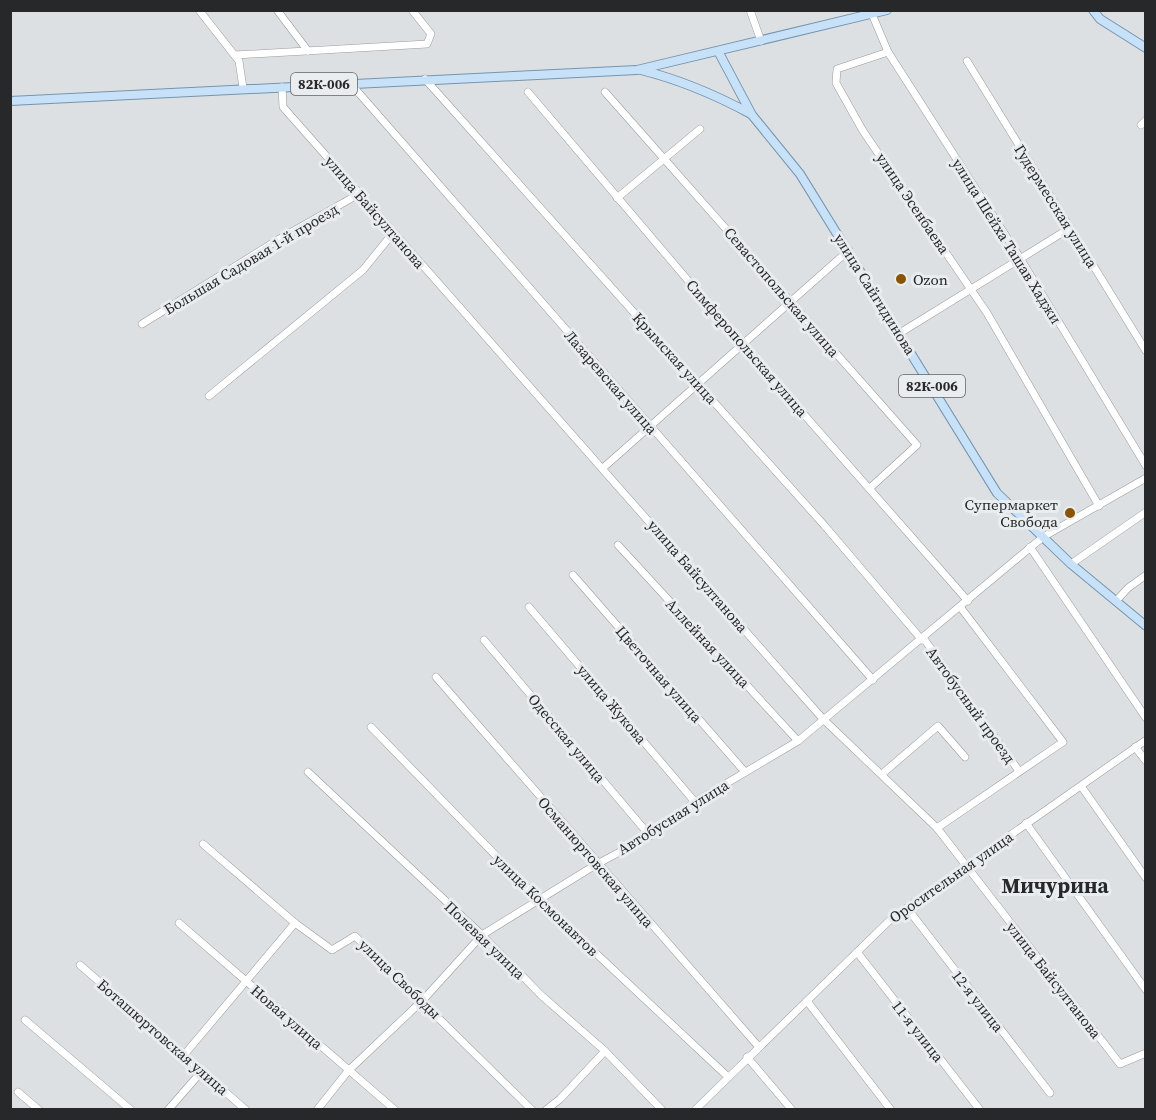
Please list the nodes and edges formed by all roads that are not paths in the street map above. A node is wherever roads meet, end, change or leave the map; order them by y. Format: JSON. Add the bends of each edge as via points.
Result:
{"nodes":[{"id":1,"x":199,"y":10,"type":"edge"},
{"id":2,"x":277,"y":10,"type":"edge"},
{"id":3,"x":412,"y":10,"type":"edge"},
{"id":4,"x":750,"y":10,"type":"edge"},
{"id":5,"x":843,"y":10,"type":"edge"},
{"id":6,"x":887,"y":10,"type":"edge"},
{"id":7,"x":1093,"y":10,"type":"edge"},
{"id":8,"x":872,"y":14,"type":"junction"},
{"id":9,"x":846,"y":20,"type":"junction"},
{"id":10,"x":761,"y":41,"type":"junction"},
{"id":11,"x":1146,"y":48,"type":"edge"},
{"id":12,"x":308,"y":51,"type":"junction"},
{"id":13,"x":717,"y":51,"type":"junction"},
{"id":14,"x":888,"y":52,"type":"junction"},
{"id":15,"x":235,"y":55,"type":"junction"},
{"id":16,"x":967,"y":61,"type":"dead end"},
{"id":17,"x":637,"y":70,"type":"junction"},
{"id":18,"x":425,"y":79,"type":"junction"},
{"id":19,"x":350,"y":83,"type":"junction"},
{"id":20,"x":282,"y":87,"type":"junction"},
{"id":21,"x":243,"y":88,"type":"junction"},
{"id":22,"x":528,"y":92,"type":"dead end"},
{"id":23,"x":605,"y":92,"type":"dead end"},
{"id":24,"x":10,"y":101,"type":"edge"},
{"id":25,"x":752,"y":115,"type":"junction"},
{"id":26,"x":700,"y":129,"type":"dead end"},
{"id":27,"x":664,"y":159,"type":"junction"},
{"id":28,"x":359,"y":194,"type":"junction"},
{"id":29,"x":617,"y":198,"type":"junction"},
{"id":30,"x":1070,"y":228,"type":"junction"},
{"id":31,"x":393,"y":232,"type":"junction"},
{"id":32,"x":849,"y":250,"type":"junction"},
{"id":33,"x":1020,"y":258,"type":"junction"},
{"id":34,"x":971,"y":287,"type":"junction"},
{"id":35,"x":791,"y":302,"type":"junction"},
{"id":36,"x":142,"y":324,"type":"dead end"},
{"id":37,"x":900,"y":333,"type":"junction"},
{"id":38,"x":742,"y":344,"type":"junction"},
{"id":39,"x":1146,"y":351,"type":"edge"},
{"id":40,"x":698,"y":384,"type":"junction"},
{"id":41,"x":208,"y":396,"type":"dead end"},
{"id":42,"x":650,"y":426,"type":"junction"},
{"id":43,"x":1146,"y":466,"type":"edge"},
{"id":44,"x":603,"y":468,"type":"junction"},
{"id":45,"x":1146,"y":478,"type":"edge"},
{"id":46,"x":870,"y":488,"type":"junction"},
{"id":47,"x":1099,"y":506,"type":"junction"},
{"id":48,"x":1146,"y":512,"type":"edge"},
{"id":49,"x":1043,"y":537,"type":"junction"},
{"id":50,"x":618,"y":545,"type":"dead end"},
{"id":51,"x":1030,"y":547,"type":"junction"},
{"id":52,"x":1071,"y":564,"type":"junction"},
{"id":53,"x":573,"y":575,"type":"dead end"},
{"id":54,"x":1146,"y":575,"type":"edge"},
{"id":55,"x":1118,"y":600,"type":"junction"},
{"id":56,"x":968,"y":601,"type":"junction"},
{"id":57,"x":529,"y":607,"type":"dead end"},
{"id":58,"x":961,"y":608,"type":"junction"},
{"id":59,"x":1146,"y":626,"type":"edge"},
{"id":60,"x":923,"y":639,"type":"junction"},
{"id":61,"x":484,"y":640,"type":"dead end"},
{"id":62,"x":436,"y":677,"type":"dead end"},
{"id":63,"x":873,"y":680,"type":"junction"},
{"id":64,"x":824,"y":718,"type":"junction"},
{"id":65,"x":1146,"y":718,"type":"edge"},
{"id":66,"x":371,"y":727,"type":"dead end"},
{"id":67,"x":1146,"y":740,"type":"edge"},
{"id":68,"x":798,"y":741,"type":"junction"},
{"id":69,"x":1135,"y":747,"type":"junction"},
{"id":70,"x":965,"y":757,"type":"dead end"},
{"id":71,"x":1146,"y":761,"type":"edge"},
{"id":72,"x":1019,"y":771,"type":"junction"},
{"id":73,"x":308,"y":772,"type":"dead end"},
{"id":74,"x":745,"y":772,"type":"junction"},
{"id":75,"x":882,"y":774,"type":"junction"},
{"id":76,"x":1081,"y":786,"type":"junction"},
{"id":77,"x":695,"y":802,"type":"junction"},
{"id":78,"x":1026,"y":824,"type":"junction"},
{"id":79,"x":937,"y":828,"type":"junction"},
{"id":80,"x":650,"y":836,"type":"junction"},
{"id":81,"x":202,"y":844,"type":"dead end"},
{"id":82,"x":597,"y":864,"type":"junction"},
{"id":83,"x":965,"y":867,"type":"junction"},
{"id":84,"x":1146,"y":878,"type":"edge"},
{"id":85,"x":539,"y":900,"type":"junction"},
{"id":86,"x":907,"y":908,"type":"junction"},
{"id":87,"x":179,"y":923,"type":"dead end"},
{"id":88,"x":295,"y":923,"type":"junction"},
{"id":89,"x":482,"y":936,"type":"junction"},
{"id":90,"x":857,"y":952,"type":"junction"},
{"id":91,"x":80,"y":965,"type":"dead end"},
{"id":92,"x":246,"y":981,"type":"junction"},
{"id":93,"x":1146,"y":990,"type":"edge"},
{"id":94,"x":423,"y":1000,"type":"junction"},
{"id":95,"x":807,"y":1000,"type":"junction"},
{"id":96,"x":24,"y":1020,"type":"dead end"},
{"id":97,"x":758,"y":1046,"type":"junction"},
{"id":98,"x":605,"y":1051,"type":"junction"},
{"id":99,"x":1146,"y":1053,"type":"edge"},
{"id":100,"x":184,"y":1055,"type":"junction"},
{"id":101,"x":747,"y":1057,"type":"junction"},
{"id":102,"x":202,"y":1071,"type":"junction"},
{"id":103,"x":348,"y":1071,"type":"junction"},
{"id":104,"x":727,"y":1076,"type":"junction"},
{"id":105,"x":18,"y":1092,"type":"dead end"},
{"id":106,"x":1050,"y":1093,"type":"dead end"},
{"id":107,"x":39,"y":1110,"type":"edge"},
{"id":108,"x":131,"y":1110,"type":"edge"},
{"id":109,"x":168,"y":1110,"type":"edge"},
{"id":110,"x":246,"y":1110,"type":"edge"},
{"id":111,"x":317,"y":1110,"type":"edge"},
{"id":112,"x":395,"y":1110,"type":"edge"},
{"id":113,"x":532,"y":1110,"type":"edge"},
{"id":114,"x":546,"y":1110,"type":"edge"},
{"id":115,"x":662,"y":1110,"type":"edge"},
{"id":116,"x":695,"y":1110,"type":"edge"},
{"id":117,"x":792,"y":1110,"type":"edge"},
{"id":118,"x":891,"y":1110,"type":"edge"},
{"id":119,"x":980,"y":1110,"type":"edge"}],
"edges":[{"from":1,"to":15,"type":"street"},
{"from":2,"to":12,"type":"street"},
{"from":3,"to":12,"type":"street","via":[[431,34],[427,44]]},
{"from":4,"to":10,"type":"street"},
{"from":5,"to":9,"type":"street"},
{"from":6,"to":8,"type":"main road"},
{"from":7,"to":11,"type":"main road","via":[[1100,19]]},
{"from":8,"to":9,"type":"main road"},
{"from":8,"to":14,"type":"street","name":"улица Шейха Ташав Хаджи"},
{"from":9,"to":10,"type":"main road"},
{"from":10,"to":13,"type":"main road"},
{"from":12,"to":15,"type":"street"},
{"from":13,"to":17,"type":"main road"},
{"from":13,"to":25,"type":"main road","name":"улица Сайгидинова"},
{"from":14,"to":33,"type":"street","name":"улица Шейха Ташав Хаджи"},
{"from":14,"to":34,"type":"street","name":"улица Эсенбаева","via":[[837,69],[836,83],[863,131]]},
{"from":15,"to":21,"type":"street"},
{"from":16,"to":30,"type":"street","name":"Гудермесская улица"},
{"from":17,"to":18,"type":"main road","number":"82К-006"},
{"from":17,"to":25,"type":"main road","number":"82К-006","via":[[678,79]]},
{"from":18,"to":19,"type":"main road","number":"82К-006"},
{"from":18,"to":40,"type":"street","name":"Крымская улица"},
{"from":19,"to":20,"type":"main road","number":"82К-006"},
{"from":19,"to":42,"type":"street","name":"Лазаревская улица"},
{"from":20,"to":21,"type":"main road","number":"82К-006"},
{"from":20,"to":28,"type":"street","name":"улица Байсултанова","via":[[283,107]]},
{"from":21,"to":24,"type":"main road","number":"82К-006"},
{"from":22,"to":29,"type":"street","name":"Симферопольская улица"},
{"from":23,"to":27,"type":"street","name":"Севастопольская улица"},
{"from":25,"to":32,"type":"main road","name":"улица Сайгидинова","number":"82К-006","via":[[800,174]]},
{"from":26,"to":27,"type":"street"},
{"from":27,"to":29,"type":"street"},
{"from":27,"to":35,"type":"street","name":"Севастопольская улица"},
{"from":28,"to":31,"type":"street","name":"улица Байсултанова"},
{"from":28,"to":36,"type":"street","name":"Большая Садовая 1-й проезд"},
{"from":29,"to":38,"type":"street","name":"Симферопольская улица"},
{"from":30,"to":33,"type":"street"},
{"from":30,"to":39,"type":"street","name":"Гудермесская улица"},
{"from":31,"to":41,"type":"street","via":[[363,270]]},
{"from":31,"to":44,"type":"street","name":"улица Байсултанова"},
{"from":32,"to":35,"type":"street"},
{"from":32,"to":37,"type":"main road","name":"улица Сайгидинова","number":"82К-006"},
{"from":33,"to":34,"type":"street"},
{"from":33,"to":43,"type":"street","name":"улица Шейха Ташав Хаджи"},
{"from":34,"to":37,"type":"street"},
{"from":34,"to":47,"type":"street","name":"улица Эсенбаева"},
{"from":35,"to":38,"type":"street"},
{"from":35,"to":46,"type":"street","name":"Севастопольская улица","via":[[917,445]]},
{"from":37,"to":49,"type":"main road","name":"улица Сайгидинова","number":"82К-006","via":[[997,493]]},
{"from":38,"to":40,"type":"street"},
{"from":38,"to":46,"type":"street","name":"Симферопольская улица"},
{"from":40,"to":42,"type":"street"},
{"from":40,"to":60,"type":"street","name":"Крымская улица"},
{"from":42,"to":44,"type":"street"},
{"from":42,"to":63,"type":"street","name":"Лазаревская улица"},
{"from":44,"to":64,"type":"street","name":"улица Байсултанова"},
{"from":45,"to":47,"type":"street","name":"Автобусная улица"},
{"from":46,"to":56,"type":"street","name":"Симферопольская улица"},
{"from":47,"to":49,"type":"street","name":"Автобусная улица"},
{"from":48,"to":52,"type":"street"},
{"from":49,"to":51,"type":"street","name":"Автобусная улица"},
{"from":49,"to":52,"type":"main road","name":"улица Сайгидинова","number":"82К-006"},
{"from":50,"to":68,"type":"street","name":"Аллейная улица"},
{"from":51,"to":56,"type":"street","name":"Автобусная улица"},
{"from":51,"to":65,"type":"street"},
{"from":52,"to":55,"type":"main road","name":"улица Сайгидинова","number":"82К-006"},
{"from":53,"to":74,"type":"street","name":"Цветочная улица"},
{"from":54,"to":55,"type":"street"},
{"from":55,"to":59,"type":"main road","name":"улица Сайгидинова","number":"82К-006"},
{"from":56,"to":58,"type":"street","name":"Автобусная улица"},
{"from":57,"to":77,"type":"street","name":"улица Жукова"},
{"from":58,"to":60,"type":"street","name":"Автобусная улица"},
{"from":58,"to":72,"type":"street","via":[[1062,742]]},
{"from":60,"to":63,"type":"street","name":"Автобусная улица"},
{"from":60,"to":72,"type":"street","name":"Автобусный проезд"},
{"from":61,"to":80,"type":"street","name":"Одесская улица"},
{"from":62,"to":82,"type":"street","name":"Османюртовская улица"},
{"from":63,"to":64,"type":"street","name":"Автобусная улица"},
{"from":64,"to":68,"type":"street","name":"Автобусная улица"},
{"from":64,"to":75,"type":"street","name":"улица Байсултанова"},
{"from":66,"to":85,"type":"street","name":"улица Космонавтов"},
{"from":67,"to":69,"type":"street","name":"Оросительная улица"},
{"from":68,"to":74,"type":"street","name":"Автобусная улица"},
{"from":69,"to":71,"type":"street"},
{"from":69,"to":76,"type":"street","name":"Оросительная улица"},
{"from":70,"to":75,"type":"street","via":[[938,726]]},
{"from":72,"to":79,"type":"street"},
{"from":73,"to":89,"type":"street","name":"Полевая улица"},
{"from":74,"to":77,"type":"street","name":"Автобусная улица"},
{"from":75,"to":79,"type":"street","name":"улица Байсултанова"},
{"from":76,"to":78,"type":"street","name":"Оросительная улица"},
{"from":76,"to":84,"type":"street"},
{"from":77,"to":80,"type":"street","name":"Автобусная улица"},
{"from":78,"to":83,"type":"street","name":"Оросительная улица"},
{"from":78,"to":93,"type":"street"},
{"from":79,"to":83,"type":"street","name":"улица Байсултанова"},
{"from":80,"to":82,"type":"street","name":"Автобусная улица"},
{"from":81,"to":88,"type":"street","name":"улица Свободы"},
{"from":82,"to":85,"type":"street","name":"Автобусная улица"},
{"from":82,"to":97,"type":"street","name":"Османюртовская улица"},
{"from":83,"to":86,"type":"street","name":"Оросительная улица"},
{"from":83,"to":99,"type":"street","name":"улица Байсултанова","via":[[1120,1064]]},
{"from":85,"to":89,"type":"street","name":"Автобусная улица"},
{"from":85,"to":104,"type":"street","name":"улица Космонавтов"},
{"from":86,"to":90,"type":"street","name":"Оросительная улица"},
{"from":86,"to":106,"type":"street","name":"12-я улица"},
{"from":87,"to":92,"type":"street","name":"Новая улица"},
{"from":88,"to":92,"type":"street"},
{"from":88,"to":94,"type":"street","name":"улица Свободы","via":[[332,950],[355,936]]},
{"from":89,"to":94,"type":"street","name":"Автобусная улица"},
{"from":89,"to":98,"type":"street","name":"Полевая улица"},
{"from":90,"to":95,"type":"street","name":"Оросительная улица"},
{"from":90,"to":119,"type":"street","name":"11-я улица"},
{"from":91,"to":100,"type":"street","name":"Боташюртовская улица"},
{"from":92,"to":100,"type":"street"},
{"from":92,"to":103,"type":"street","name":"Новая улица"},
{"from":94,"to":103,"type":"street","name":"Автобусная улица"},
{"from":94,"to":113,"type":"street","name":"улица Свободы"},
{"from":95,"to":97,"type":"street","name":"Оросительная улица"},
{"from":95,"to":118,"type":"street"},
{"from":96,"to":108,"type":"street"},
{"from":97,"to":101,"type":"street","name":"Оросительная улица"},
{"from":98,"to":114,"type":"street"},
{"from":98,"to":115,"type":"street","name":"Полевая улица"},
{"from":100,"to":102,"type":"street","name":"Боташюртовская улица"},
{"from":101,"to":104,"type":"street","name":"Оросительная улица"},
{"from":101,"to":117,"type":"street"},
{"from":102,"to":109,"type":"street"},
{"from":102,"to":110,"type":"street","name":"Боташюртовская улица"},
{"from":103,"to":111,"type":"street","name":"Автобусная улица"},
{"from":103,"to":112,"type":"street","name":"Новая улица"},
{"from":104,"to":116,"type":"street","name":"Оросительная улица"},
{"from":105,"to":107,"type":"street"}]}
